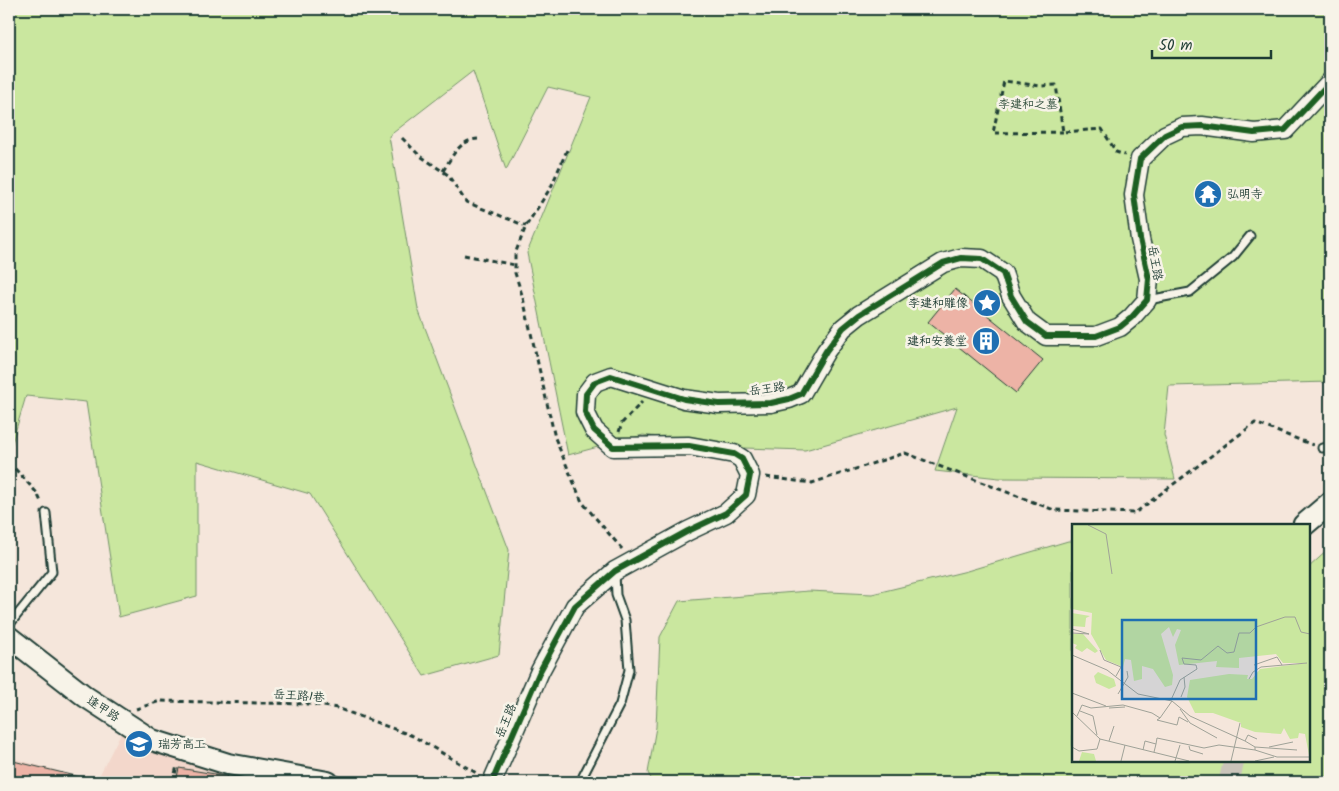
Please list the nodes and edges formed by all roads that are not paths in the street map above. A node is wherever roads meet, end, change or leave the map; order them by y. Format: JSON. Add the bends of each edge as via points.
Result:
{"nodes":[{"id":1,"x":1330,"y":82,"type":"edge"},
{"id":2,"x":1250,"y":236,"type":"dead end"},
{"id":3,"x":1147,"y":300,"type":"junction"},
{"id":4,"x":1330,"y":447,"type":"edge"},
{"id":5,"x":1322,"y":448,"type":"road end"},
{"id":6,"x":1330,"y":503,"type":"edge"},
{"id":7,"x":46,"y":513,"type":"road end"},
{"id":8,"x":1305,"y":524,"type":"edge"},
{"id":9,"x":623,"y":566,"type":"junction"},
{"id":10,"x":9,"y":625,"type":"edge"},
{"id":11,"x":9,"y":637,"type":"edge"},
{"id":12,"x":583,"y":776,"type":"dead end"},
{"id":13,"x":488,"y":780,"type":"edge"},
{"id":14,"x":328,"y":782,"type":"edge"}],
"edges":[{"from":1,"to":3,"type":"street","name":"岳王路","via":[[1285,130],[1254,134],[1202,126],[1182,127],[1165,134],[1140,159],[1134,195],[1149,279]]},
{"from":2,"to":3,"type":"lane","via":[[1233,257],[1190,292]]},
{"from":3,"to":9,"type":"street","name":"岳王路","via":[[1120,326],[1096,336],[1046,336],[1027,322],[1011,296],[1003,274],[982,259],[961,258],[943,263],[843,328],[801,394],[788,399],[770,403],[719,404],[684,399],[611,376],[595,382],[586,394],[585,412],[594,430],[613,447],[689,446],[734,454],[742,459],[750,475],[746,495],[726,513]]},
{"from":4,"to":5,"type":"lane"},
{"from":6,"to":8,"type":"main road"},
{"from":7,"to":10,"type":"lane","via":[[52,572]]},
{"from":9,"to":12,"type":"lane","via":[[616,595],[625,620],[629,670],[620,704]]},
{"from":9,"to":13,"type":"street","name":"岳王路","via":[[575,606]]},
{"from":11,"to":14,"type":"main road","name":"逢甲路","via":[[86,697],[152,740],[228,764]]}]}
